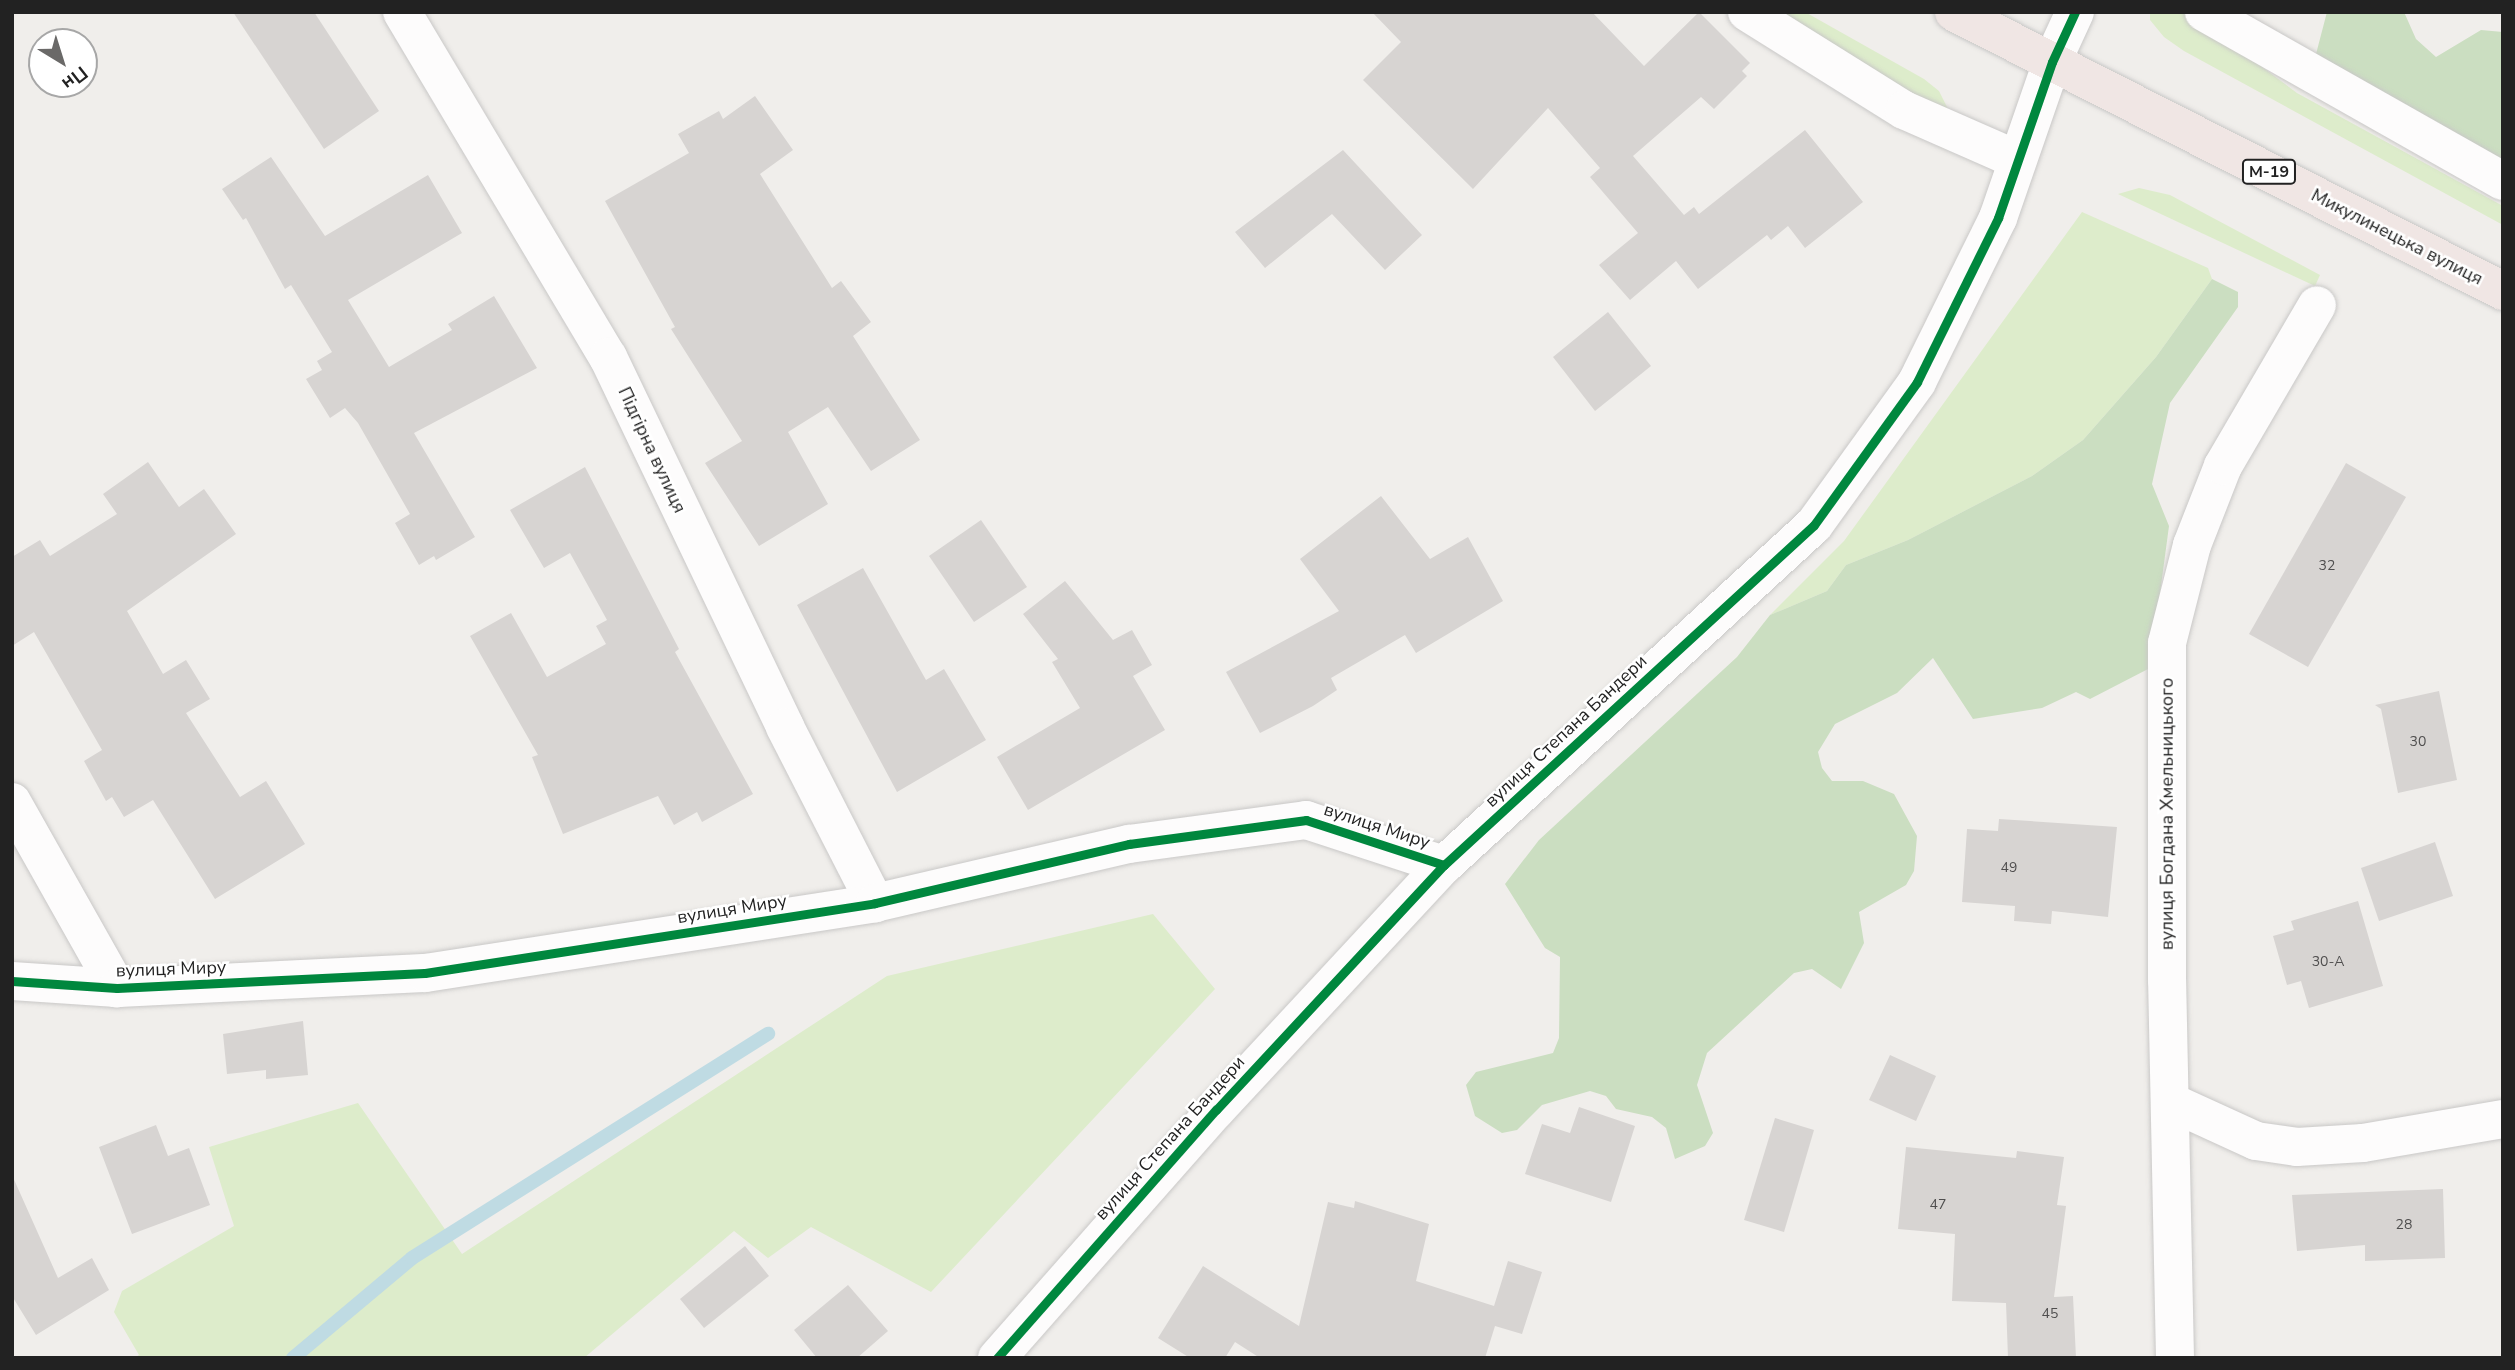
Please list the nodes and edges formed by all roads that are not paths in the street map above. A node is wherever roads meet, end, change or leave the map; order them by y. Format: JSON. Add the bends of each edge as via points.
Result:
{"nodes":[{"id":1,"x":402,"y":12,"type":"edge"},
{"id":2,"x":1747,"y":12,"type":"edge"},
{"id":3,"x":1954,"y":12,"type":"edge"},
{"id":4,"x":2075,"y":12,"type":"edge"},
{"id":5,"x":2204,"y":12,"type":"edge"},
{"id":6,"x":2052,"y":62,"type":"junction"},
{"id":7,"x":2018,"y":160,"type":"junction"},
{"id":8,"x":2503,"y":181,"type":"edge"},
{"id":9,"x":2503,"y":291,"type":"edge"},
{"id":10,"x":2317,"y":305,"type":"dead end"},
{"id":11,"x":12,"y":802,"type":"edge"},
{"id":12,"x":1444,"y":865,"type":"junction"},
{"id":13,"x":875,"y":903,"type":"junction"},
{"id":14,"x":12,"y":981,"type":"edge"},
{"id":15,"x":117,"y":988,"type":"junction"},
{"id":16,"x":2173,"y":1103,"type":"junction"},
{"id":17,"x":2503,"y":1119,"type":"edge"},
{"id":18,"x":997,"y":1358,"type":"edge"},
{"id":19,"x":2175,"y":1358,"type":"edge"}],
"edges":[{"from":1,"to":13,"type":"street","name":"Підгірна вулиця","via":[[608,357],[785,727]]},
{"from":2,"to":7,"type":"street","via":[[1904,110]]},
{"from":3,"to":6,"type":"highway","name":"Микулинецька вулиця","number":"М-19"},
{"from":4,"to":6,"type":"street","name":"вулиця Степана Бандери"},
{"from":5,"to":8,"type":"street"},
{"from":6,"to":7,"type":"street","name":"вулиця Степана Бандери"},
{"from":6,"to":9,"type":"highway","name":"Микулинецька вулиця","number":"М-19"},
{"from":7,"to":12,"type":"street","name":"вулиця Степана Бандери","via":[[1998,218],[1917,382],[1814,525]]},
{"from":10,"to":16,"type":"street","name":"вулиця Богдана Хмельницького","via":[[2223,466],[2192,545],[2167,643],[2167,980]]},
{"from":11,"to":15,"type":"street"},
{"from":12,"to":13,"type":"street","name":"вулиця Миру","via":[[1306,820],[1129,844]]},
{"from":12,"to":18,"type":"street","name":"вулиця Степана Бандери","via":[[1216,1110]]},
{"from":13,"to":15,"type":"street","name":"вулиця Миру","via":[[425,973]]},
{"from":14,"to":15,"type":"street","name":"вулиця Миру"},
{"from":16,"to":17,"type":"street","via":[[2256,1141],[2297,1147],[2363,1143]]},
{"from":16,"to":19,"type":"street","name":"вулиця Богдана Хмельницького"}]}
